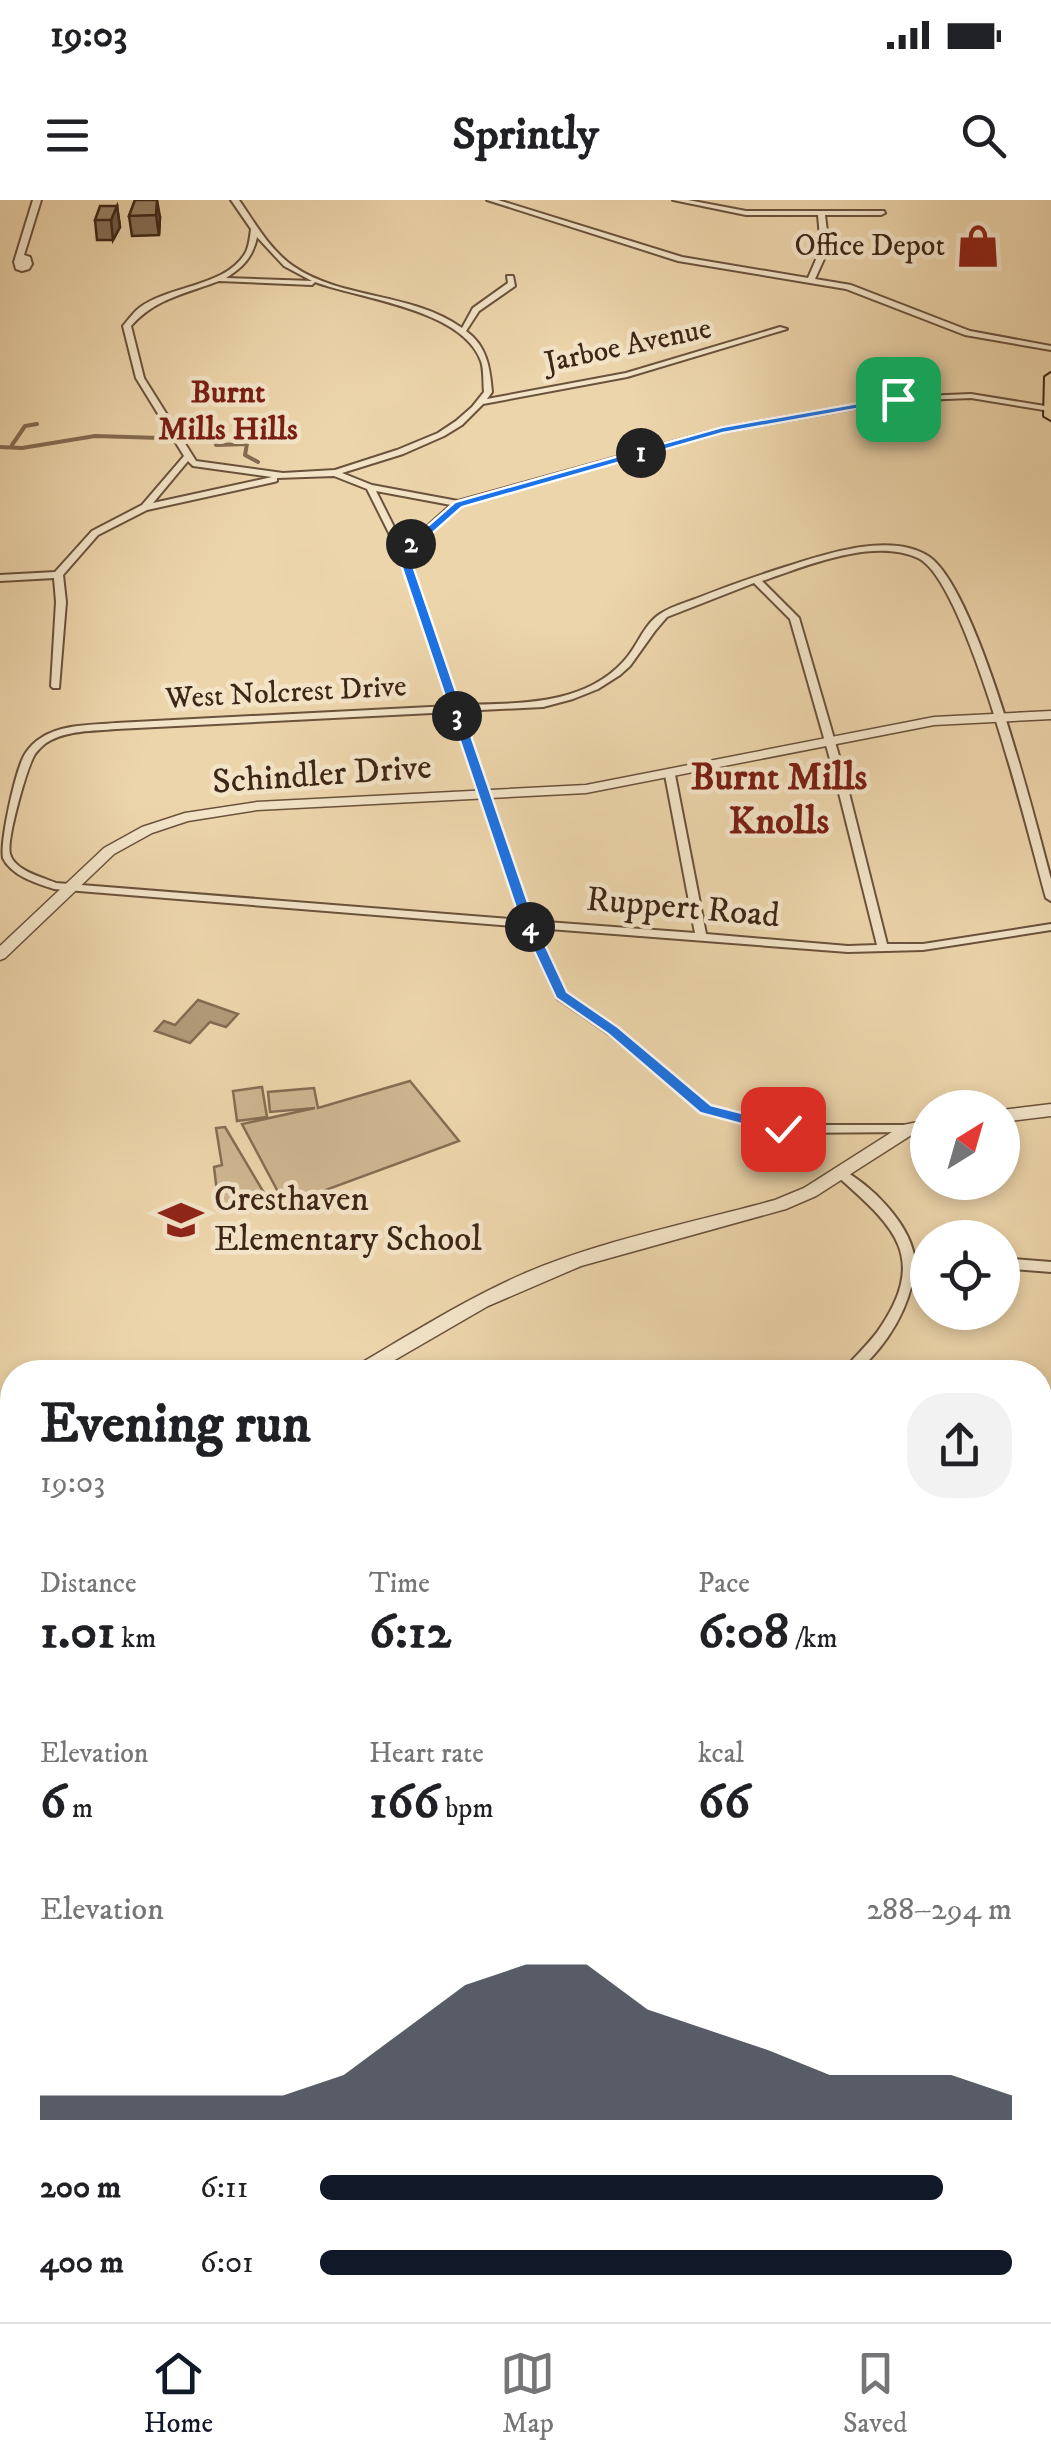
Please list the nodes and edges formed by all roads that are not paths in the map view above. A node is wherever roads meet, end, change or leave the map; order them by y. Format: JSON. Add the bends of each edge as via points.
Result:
{"nodes":[{"id":1,"x":37,"y":200,"type":"edge"},
{"id":2,"x":235,"y":200,"type":"edge"},
{"id":3,"x":491,"y":200,"type":"edge"},
{"id":4,"x":677,"y":200,"type":"edge"},
{"id":5,"x":881,"y":213,"type":"dead end"},
{"id":6,"x":820,"y":214,"type":"junction"},
{"id":7,"x":255,"y":228,"type":"junction"},
{"id":8,"x":19,"y":260,"type":"dead end"},
{"id":9,"x":510,"y":278,"type":"dead end"},
{"id":10,"x":218,"y":279,"type":"junction"},
{"id":11,"x":812,"y":280,"type":"junction"},
{"id":12,"x":320,"y":283,"type":"junction"},
{"id":13,"x":465,"y":328,"type":"junction"},
{"id":14,"x":783,"y":329,"type":"dead end"},
{"id":15,"x":1051,"y":348,"type":"edge"},
{"id":16,"x":1051,"y":376,"type":"edge"},
{"id":17,"x":482,"y":402,"type":"junction"},
{"id":18,"x":1050,"y":408,"type":"edge"},
{"id":19,"x":1051,"y":416,"type":"edge"},
{"id":20,"x":186,"y":458,"type":"junction"},
{"id":21,"x":335,"y":473,"type":"junction"},
{"id":22,"x":283,"y":476,"type":"junction"},
{"id":23,"x":370,"y":487,"type":"junction"},
{"id":24,"x":458,"y":504,"type":"junction"},
{"id":25,"x":145,"y":507,"type":"junction"},
{"id":26,"x":403,"y":553,"type":"junction"},
{"id":27,"x":58,"y":575,"type":"junction"},
{"id":28,"x":0,"y":578,"type":"edge"},
{"id":29,"x":758,"y":582,"type":"junction"},
{"id":30,"x":56,"y":686,"type":"dead end"},
{"id":31,"x":455,"y":709,"type":"junction"},
{"id":32,"x":1051,"y":715,"type":"edge"},
{"id":33,"x":1000,"y":717,"type":"junction"},
{"id":34,"x":830,"y":738,"type":"junction"},
{"id":35,"x":670,"y":775,"type":"junction"},
{"id":36,"x":484,"y":794,"type":"junction"},
{"id":37,"x":71,"y":887,"type":"junction"},
{"id":38,"x":1051,"y":898,"type":"edge"},
{"id":39,"x":528,"y":923,"type":"junction"},
{"id":40,"x":1051,"y":927,"type":"edge"},
{"id":41,"x":701,"y":937,"type":"junction"},
{"id":42,"x":883,"y":948,"type":"junction"},
{"id":43,"x":0,"y":955,"type":"edge"},
{"id":44,"x":1051,"y":1110,"type":"edge"},
{"id":45,"x":1020,"y":1114,"type":"edge"},
{"id":46,"x":908,"y":1129,"type":"joint"},
{"id":47,"x":840,"y":1173,"type":"junction"},
{"id":48,"x":908,"y":1260,"type":"joint"},
{"id":49,"x":1020,"y":1264,"type":"edge"},
{"id":50,"x":1051,"y":1267,"type":"edge"},
{"id":51,"x":381,"y":1360,"type":"edge"},
{"id":52,"x":860,"y":1360,"type":"edge"}],
"edges":[{"from":1,"to":8,"type":"street"},
{"from":2,"to":7,"type":"street"},
{"from":3,"to":11,"type":"street","via":[[680,259]]},
{"from":4,"to":6,"type":"street","via":[[746,213]]},
{"from":5,"to":6,"type":"street"},
{"from":6,"to":11,"type":"street","via":[[825,248]]},
{"from":7,"to":10,"type":"street","via":[[248,258]]},
{"from":7,"to":12,"type":"street","via":[[288,266]]},
{"from":9,"to":13,"type":"street","via":[[512,284],[476,310]]},
{"from":10,"to":12,"type":"street"},
{"from":10,"to":20,"type":"street","via":[[142,306],[127,326],[140,378]]},
{"from":11,"to":15,"type":"street","via":[[868,293],[968,333]]},
{"from":12,"to":13,"type":"street"},
{"from":13,"to":17,"type":"street","via":[[488,364]]},
{"from":14,"to":17,"type":"street","name":"Jarboe Avenue","via":[[628,375]]},
{"from":16,"to":18,"type":"main road"},
{"from":17,"to":21,"type":"street","via":[[423,442]]},
{"from":18,"to":19,"type":"main road"},
{"from":18,"to":24,"type":"street","via":[[943,394],[882,401],[722,430]]},
{"from":20,"to":22,"type":"street","via":[[212,469]]},
{"from":20,"to":25,"type":"street"},
{"from":21,"to":22,"type":"street"},
{"from":21,"to":23,"type":"street"},
{"from":22,"to":25,"type":"street"},
{"from":23,"to":24,"type":"street"},
{"from":23,"to":26,"type":"street"},
{"from":24,"to":26,"type":"street"},
{"from":25,"to":27,"type":"street","via":[[95,534]]},
{"from":26,"to":31,"type":"street"},
{"from":27,"to":28,"type":"street"},
{"from":27,"to":30,"type":"street"},
{"from":29,"to":31,"type":"street","name":"West Nolcrest Drive","via":[[664,615],[625,666],[587,691],[543,704]]},
{"from":29,"to":33,"type":"street","name":"West Nolcrest Drive","via":[[854,550],[890,548],[925,558],[947,579]]},
{"from":29,"to":34,"type":"street","via":[[794,618]]},
{"from":31,"to":36,"type":"street"},
{"from":31,"to":37,"type":"street","name":"West Nolcrest Drive","via":[[56,734],[33,747],[28,758],[5,854],[34,879]]},
{"from":32,"to":33,"type":"street","name":"Schindler Drive"},
{"from":33,"to":34,"type":"street","name":"Schindler Drive"},
{"from":33,"to":38,"type":"street"},
{"from":34,"to":35,"type":"street","name":"Schindler Drive"},
{"from":34,"to":42,"type":"street"},
{"from":35,"to":36,"type":"street","name":"Schindler Drive"},
{"from":35,"to":41,"type":"street"},
{"from":36,"to":37,"type":"street","name":"Schindler Drive","via":[[257,806],[184,817],[120,843]]},
{"from":36,"to":39,"type":"street"},
{"from":37,"to":39,"type":"street","name":"Ruppert Road"},
{"from":37,"to":43,"type":"street","name":"Schindler Drive"},
{"from":39,"to":41,"type":"street","name":"Ruppert Road"},
{"from":39,"to":46,"type":"street","via":[[561,995],[706,1109],[783,1129]]},
{"from":40,"to":42,"type":"street","name":"Ruppert Road"},
{"from":41,"to":42,"type":"street","name":"Ruppert Road"},
{"from":44,"to":45,"type":"street"},
{"from":46,"to":47,"type":"street"},
{"from":47,"to":48,"type":"street","via":[[887,1214]]},
{"from":47,"to":51,"type":"street","via":[[780,1206],[531,1278]]},
{"from":48,"to":52,"type":"street","via":[[900,1306]]},
{"from":49,"to":50,"type":"street"}]}
